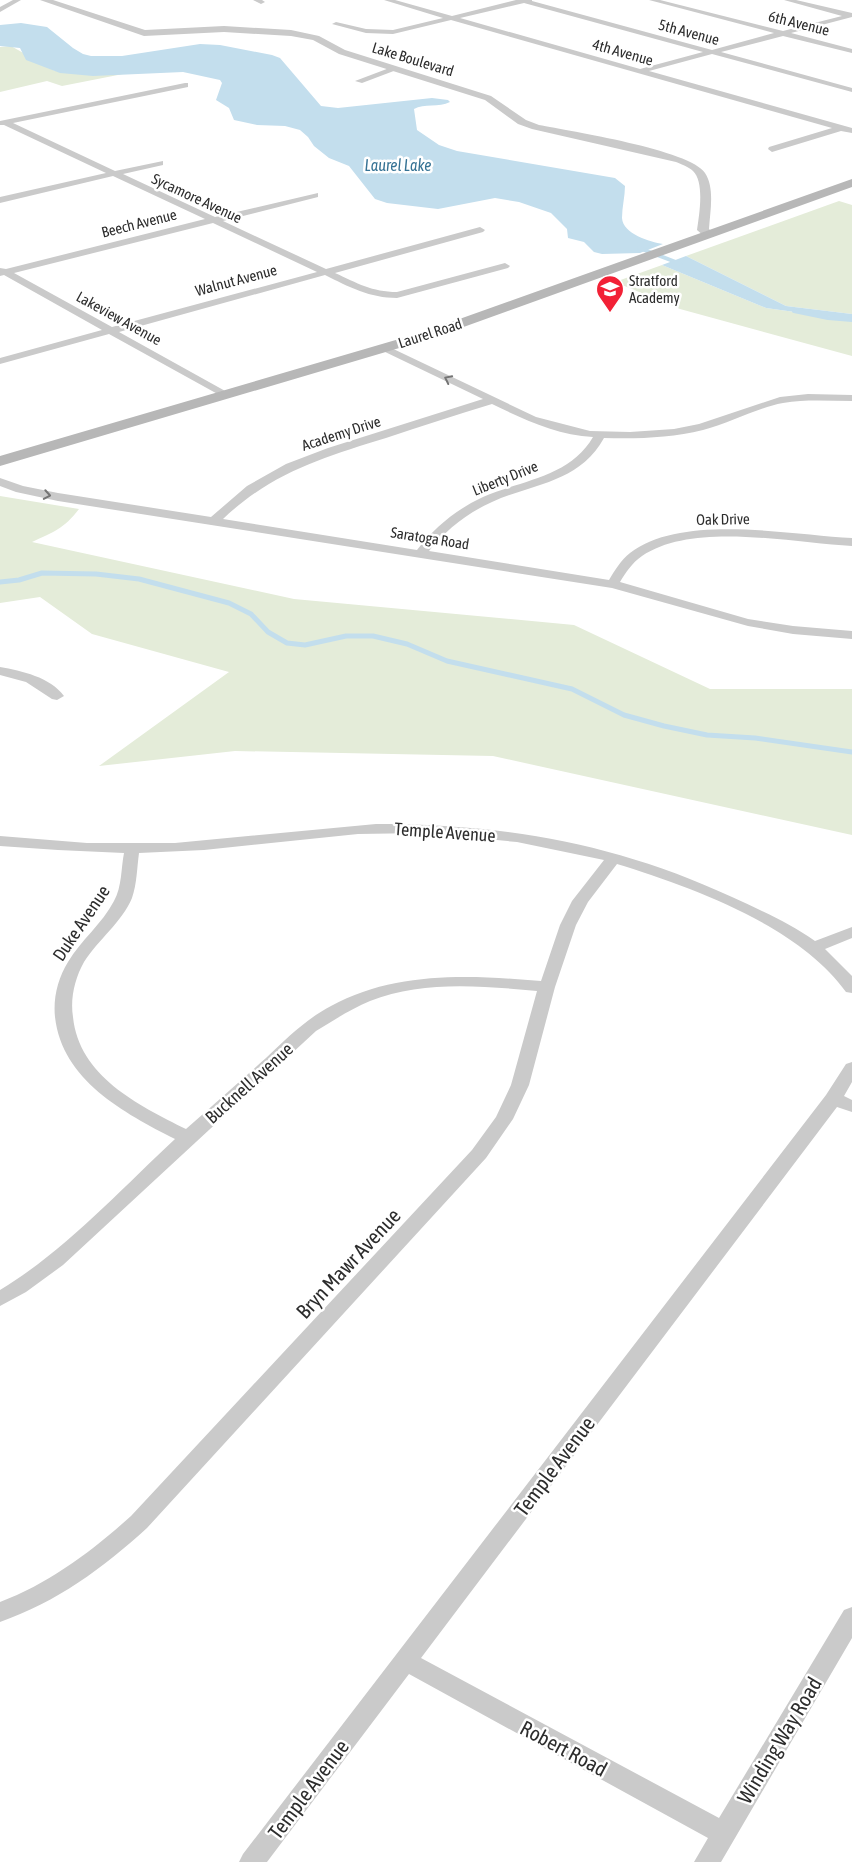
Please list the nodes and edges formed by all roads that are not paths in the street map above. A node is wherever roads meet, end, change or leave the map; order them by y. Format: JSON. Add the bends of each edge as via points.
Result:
{"nodes":[{"id":1,"x":18,"y":0,"type":"edge"},
{"id":2,"x":44,"y":0,"type":"edge"},
{"id":3,"x":387,"y":0,"type":"edge"},
{"id":4,"x":524,"y":0,"type":"edge"},
{"id":5,"x":652,"y":0,"type":"edge"},
{"id":6,"x":787,"y":0,"type":"edge"},
{"id":7,"x":0,"y":10,"type":"edge"},
{"id":8,"x":851,"y":16,"type":"edge"},
{"id":9,"x":452,"y":18,"type":"junction"},
{"id":10,"x":336,"y":24,"type":"dead end"},
{"id":11,"x":784,"y":33,"type":"junction"},
{"id":12,"x":852,"y":51,"type":"edge"},
{"id":13,"x":712,"y":52,"type":"junction"},
{"id":14,"x":395,"y":69,"type":"junction"},
{"id":15,"x":641,"y":71,"type":"junction"},
{"id":16,"x":359,"y":81,"type":"dead end"},
{"id":17,"x":185,"y":85,"type":"dead end"},
{"id":18,"x":852,"y":90,"type":"edge"},
{"id":19,"x":2,"y":123,"type":"edge"},
{"id":20,"x":841,"y":128,"type":"junction"},
{"id":21,"x":852,"y":131,"type":"edge"},
{"id":22,"x":772,"y":149,"type":"dead end"},
{"id":23,"x":160,"y":163,"type":"dead end"},
{"id":24,"x":113,"y":174,"type":"junction"},
{"id":25,"x":852,"y":183,"type":"edge"},
{"id":26,"x":315,"y":195,"type":"dead end"},
{"id":27,"x":0,"y":200,"type":"edge"},
{"id":28,"x":213,"y":220,"type":"junction"},
{"id":29,"x":480,"y":230,"type":"dead end"},
{"id":30,"x":709,"y":235,"type":"junction"},
{"id":31,"x":505,"y":266,"type":"dead end"},
{"id":32,"x":2,"y":271,"type":"edge"},
{"id":33,"x":325,"y":272,"type":"junction"},
{"id":34,"x":110,"y":330,"type":"junction"},
{"id":35,"x":385,"y":348,"type":"junction"},
{"id":36,"x":0,"y":361,"type":"edge"},
{"id":37,"x":223,"y":394,"type":"junction"},
{"id":38,"x":852,"y":398,"type":"edge"},
{"id":39,"x":492,"y":400,"type":"junction"},
{"id":40,"x":600,"y":435,"type":"junction"},
{"id":41,"x":0,"y":461,"type":"edge"},
{"id":42,"x":0,"y":482,"type":"edge"},
{"id":43,"x":214,"y":521,"type":"junction"},
{"id":44,"x":852,"y":542,"type":"edge"},
{"id":45,"x":421,"y":553,"type":"junction"},
{"id":46,"x":612,"y":584,"type":"junction"},
{"id":47,"x":852,"y":635,"type":"edge"},
{"id":48,"x":0,"y":671,"type":"edge"},
{"id":49,"x":57,"y":696,"type":"dead end"},
{"id":50,"x":0,"y":841,"type":"edge"},
{"id":51,"x":132,"y":849,"type":"junction"},
{"id":52,"x":614,"y":858,"type":"junction"},
{"id":53,"x":852,"y":932,"type":"edge"},
{"id":54,"x":814,"y":947,"type":"junction"},
{"id":55,"x":547,"y":987,"type":"junction"},
{"id":56,"x":852,"y":988,"type":"edge"},
{"id":57,"x":852,"y":1068,"type":"edge"},
{"id":58,"x":842,"y":1102,"type":"edge"},
{"id":59,"x":188,"y":1138,"type":"junction"},
{"id":60,"x":0,"y":1299,"type":"edge"},
{"id":61,"x":0,"y":1612,"type":"edge"},
{"id":62,"x":852,"y":1617,"type":"edge"},
{"id":63,"x":406,"y":1661,"type":"junction"},
{"id":64,"x":723,"y":1833,"type":"junction"},
{"id":65,"x":252,"y":1862,"type":"edge"},
{"id":66,"x":707,"y":1862,"type":"edge"}],
"edges":[{"from":1,"to":7,"type":"street"},
{"from":2,"to":14,"type":"street","name":"Lake Boulevard","via":[[144,33],[208,28],[297,34]]},
{"from":3,"to":9,"type":"street","name":"4th Avenue"},
{"from":4,"to":9,"type":"street"},
{"from":4,"to":13,"type":"street","name":"5th Avenue"},
{"from":5,"to":11,"type":"street","name":"6th Avenue"},
{"from":6,"to":8,"type":"street"},
{"from":8,"to":11,"type":"street"},
{"from":9,"to":10,"type":"street","via":[[393,32],[359,30]]},
{"from":9,"to":15,"type":"street","name":"4th Avenue"},
{"from":11,"to":12,"type":"street","name":"6th Avenue"},
{"from":11,"to":13,"type":"street"},
{"from":13,"to":15,"type":"street"},
{"from":13,"to":18,"type":"street","name":"5th Avenue"},
{"from":14,"to":16,"type":"street"},
{"from":14,"to":30,"type":"street","name":"Lake Boulevard","via":[[488,98],[536,128],[660,154],[696,169],[702,176],[705,191],[703,230]]},
{"from":15,"to":20,"type":"street","name":"4th Avenue"},
{"from":17,"to":19,"type":"street"},
{"from":19,"to":24,"type":"street","name":"Sycamore Avenue"},
{"from":20,"to":21,"type":"street","name":"4th Avenue"},
{"from":20,"to":22,"type":"street"},
{"from":23,"to":24,"type":"street"},
{"from":24,"to":27,"type":"street"},
{"from":24,"to":28,"type":"street","name":"Sycamore Avenue"},
{"from":25,"to":30,"type":"main road","name":"Laurel Road"},
{"from":26,"to":28,"type":"street","name":"Beech Avenue"},
{"from":28,"to":32,"type":"street","name":"Beech Avenue"},
{"from":28,"to":33,"type":"street","name":"Sycamore Avenue"},
{"from":29,"to":33,"type":"street","name":"Walnut Avenue"},
{"from":30,"to":35,"type":"main road","name":"Laurel Road"},
{"from":31,"to":33,"type":"street","name":"Sycamore Avenue","via":[[397,295],[366,291]]},
{"from":32,"to":34,"type":"street","name":"Lakeview Avenue"},
{"from":33,"to":34,"type":"street","name":"Walnut Avenue"},
{"from":34,"to":36,"type":"street","name":"Walnut Avenue"},
{"from":34,"to":37,"type":"street","name":"Lakeview Avenue"},
{"from":35,"to":37,"type":"main road","name":"Laurel Road"},
{"from":39,"to":35,"type":"street","one_way":true},
{"from":37,"to":41,"type":"main road","name":"Laurel Road"},
{"from":38,"to":40,"type":"street","via":[[789,399],[684,431]]},
{"from":39,"to":40,"type":"street","via":[[541,422]]},
{"from":39,"to":43,"type":"street","name":"Academy Drive","via":[[292,466],[242,494]]},
{"from":40,"to":45,"type":"street","name":"Liberty Drive","via":[[591,451],[572,468],[479,504],[445,526]]},
{"from":42,"to":43,"type":"street","name":"Saratoga Road","one_way":true,"via":[[42,494]]},
{"from":43,"to":45,"type":"street","name":"Saratoga Road"},
{"from":44,"to":46,"type":"street","name":"Oak Drive","via":[[739,533],[691,536],[640,552],[626,564]]},
{"from":45,"to":46,"type":"street","name":"Saratoga Road"},
{"from":46,"to":47,"type":"street","name":"Saratoga Road","via":[[736,620],[800,631]]},
{"from":48,"to":49,"type":"street","via":[[41,683]]},
{"from":50,"to":51,"type":"street","name":"Temple Avenue"},
{"from":51,"to":52,"type":"street","name":"Temple Avenue","via":[[233,843],[350,830],[412,829],[500,835],[563,845]]},
{"from":51,"to":59,"type":"street","name":"Duke Avenue","via":[[123,900],[80,957],[67,980],[64,1026],[74,1053],[94,1077],[146,1115]]},
{"from":52,"to":54,"type":"street","name":"Temple Avenue","via":[[721,897]]},
{"from":52,"to":55,"type":"street","name":"Bryn Mawr Avenue","via":[[575,910]]},
{"from":53,"to":54,"type":"street"},
{"from":54,"to":56,"type":"street","name":"Temple Avenue","via":[[833,963]]},
{"from":55,"to":59,"type":"street","name":"Bucknell Avenue","via":[[478,981],[432,982],[410,984],[362,998],[326,1015],[310,1027]]},
{"from":55,"to":61,"type":"street","name":"Bryn Mawr Avenue","via":[[520,1085],[496,1131],[469,1166],[139,1522],[114,1545],[63,1582]]},
{"from":57,"to":58,"type":"street","name":"Temple Avenue"},
{"from":58,"to":63,"type":"street","name":"Temple Avenue"},
{"from":59,"to":60,"type":"street","name":"Bucknell Avenue","via":[[63,1254]]},
{"from":62,"to":64,"type":"street","name":"Winding Way Road"},
{"from":63,"to":64,"type":"street","name":"Robert Road"},
{"from":63,"to":65,"type":"street","name":"Temple Avenue"},
{"from":64,"to":66,"type":"street","name":"Winding Way Road"}]}
